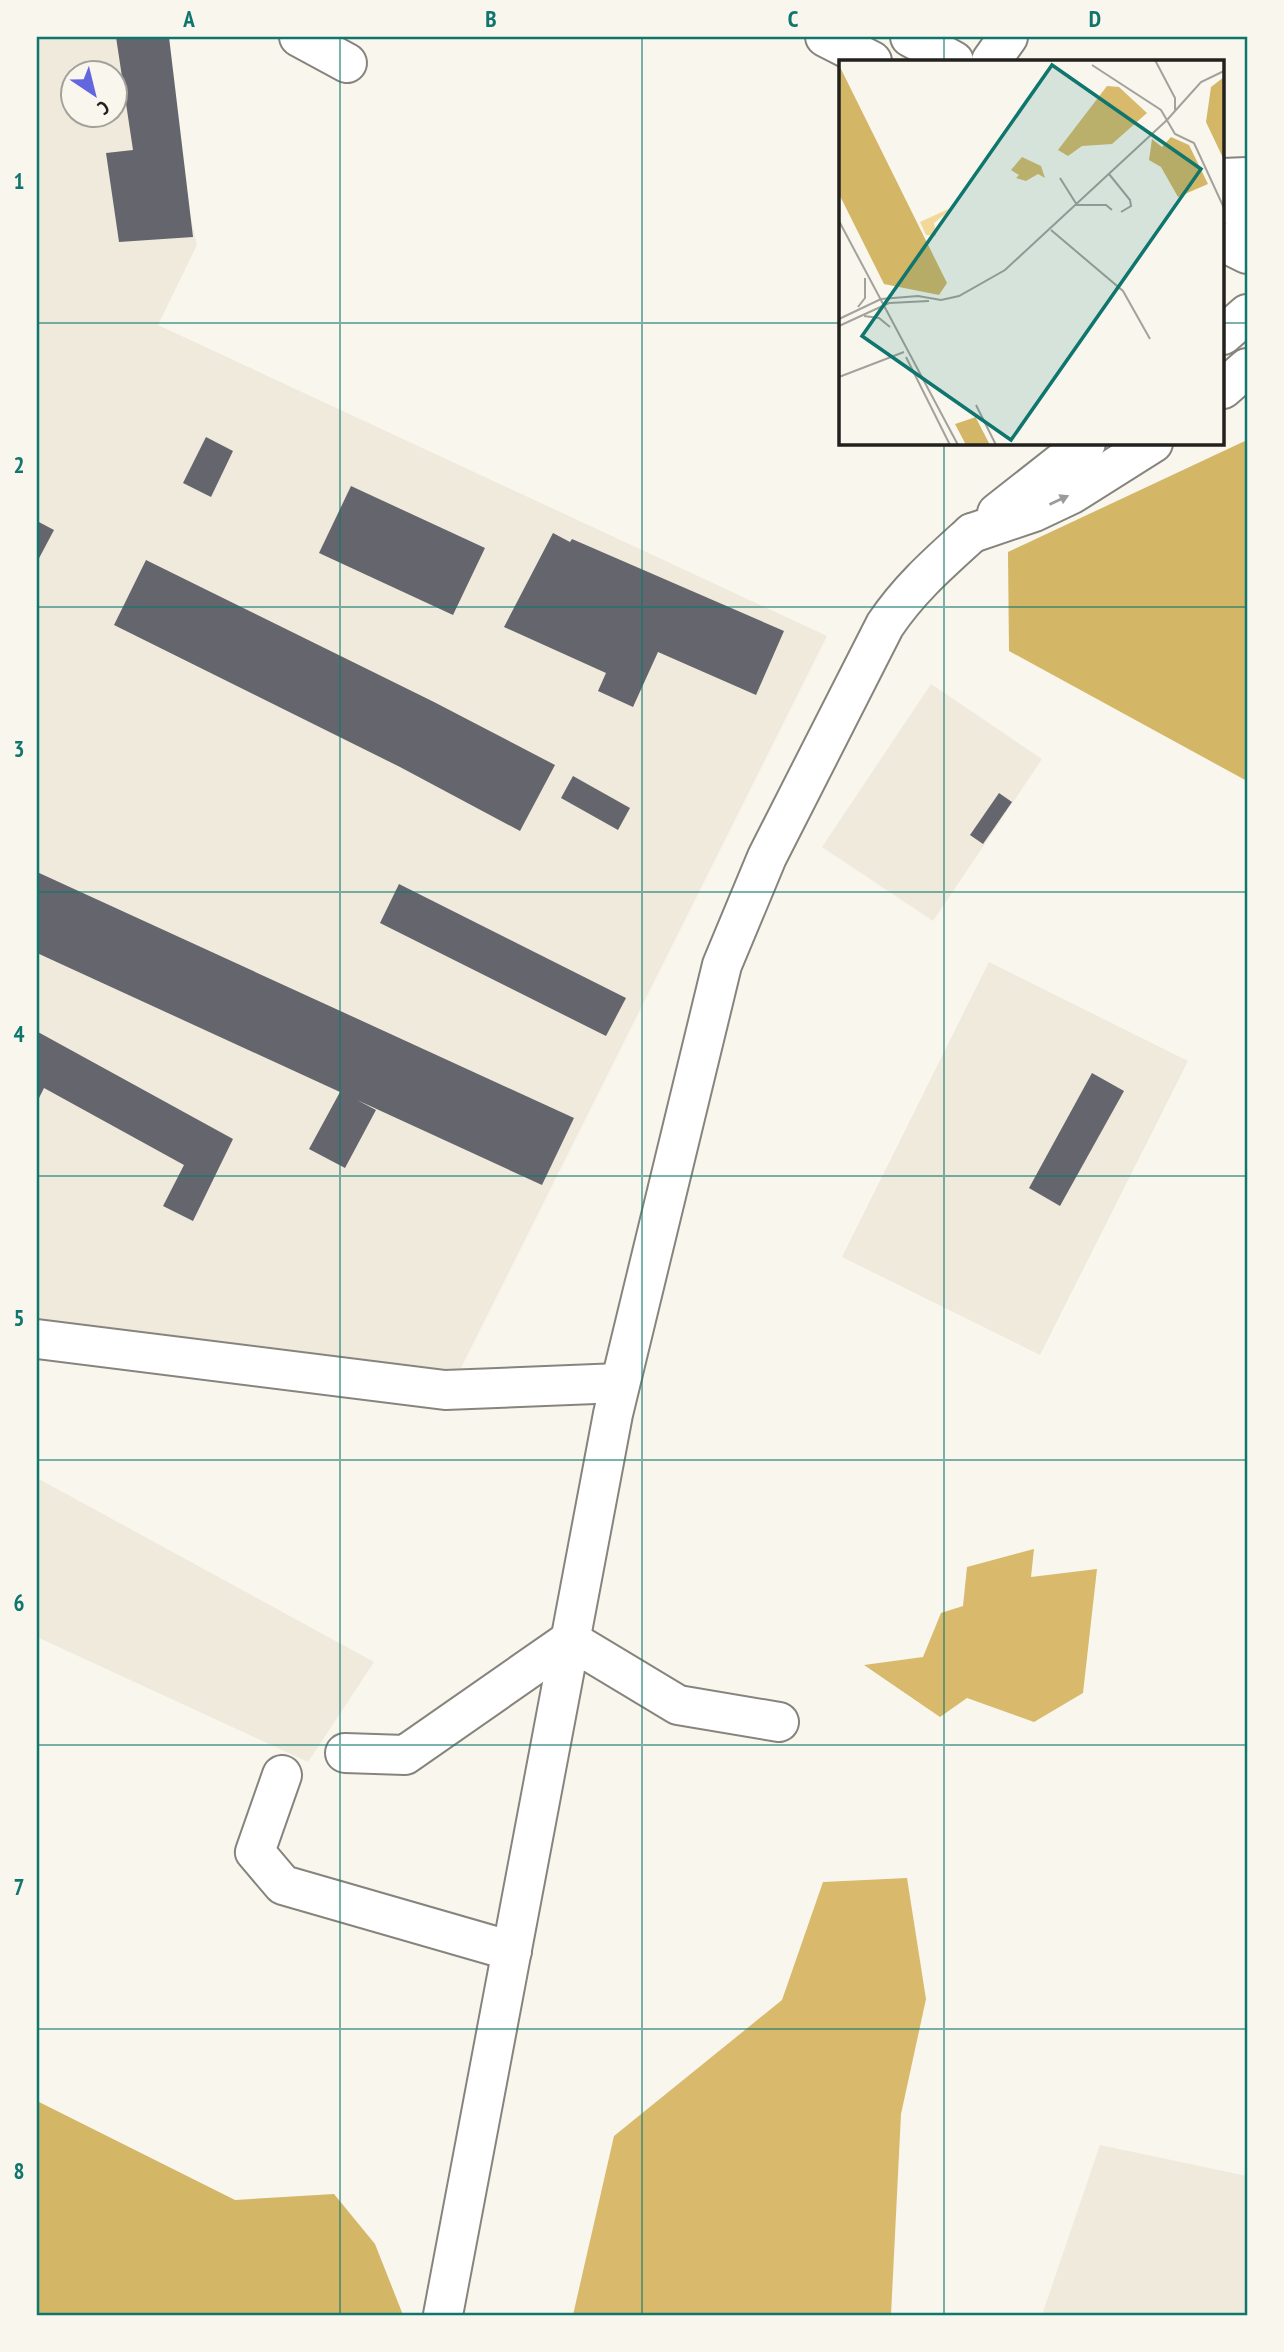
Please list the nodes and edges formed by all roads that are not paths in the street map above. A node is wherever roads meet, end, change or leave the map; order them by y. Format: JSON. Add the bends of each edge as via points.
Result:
{"nodes":[{"id":1,"x":299,"y":37,"type":"edge"},
{"id":2,"x":825,"y":37,"type":"edge"},
{"id":3,"x":910,"y":37,"type":"edge"},
{"id":4,"x":1008,"y":37,"type":"edge"},
{"id":5,"x":870,"y":60,"type":"edge"},
{"id":6,"x":952,"y":60,"type":"edge"},
{"id":7,"x":992,"y":60,"type":"edge"},
{"id":8,"x":347,"y":63,"type":"dead end"},
{"id":9,"x":1247,"y":177,"type":"edge"},
{"id":10,"x":1224,"y":178,"type":"edge"},
{"id":11,"x":1224,"y":201,"type":"edge"},
{"id":12,"x":1247,"y":213,"type":"edge"},
{"id":13,"x":1224,"y":242,"type":"edge"},
{"id":14,"x":1247,"y":254,"type":"edge"},
{"id":15,"x":1247,"y":314,"type":"edge"},
{"id":16,"x":1224,"y":334,"type":"edge"},
{"id":17,"x":1247,"y":368,"type":"edge"},
{"id":18,"x":1247,"y":380,"type":"edge"},
{"id":19,"x":1224,"y":390,"type":"edge"},
{"id":20,"x":1224,"y":391,"type":"edge"},
{"id":21,"x":1085,"y":444,"type":"edge"},
{"id":22,"x":1151,"y":444,"type":"edge"},
{"id":23,"x":972,"y":533,"type":"junction"},
{"id":24,"x":37,"y":1339,"type":"edge"},
{"id":25,"x":620,"y":1383,"type":"junction"},
{"id":26,"x":570,"y":1640,"type":"junction"},
{"id":27,"x":779,"y":1722,"type":"dead end"},
{"id":28,"x":345,"y":1754,"type":"dead end"},
{"id":29,"x":282,"y":1775,"type":"dead end"},
{"id":30,"x":512,"y":1951,"type":"junction"},
{"id":31,"x":443,"y":2315,"type":"edge"}],
"edges":[{"from":1,"to":8,"type":"street"},
{"from":2,"to":5,"type":"street"},
{"from":3,"to":6,"type":"street"},
{"from":4,"to":7,"type":"street"},
{"from":9,"to":10,"type":"street"},
{"from":11,"to":12,"type":"street"},
{"from":13,"to":14,"type":"street"},
{"from":15,"to":16,"type":"street"},
{"from":17,"to":19,"type":"street"},
{"from":18,"to":20,"type":"street"},
{"from":21,"to":23,"type":"street"},
{"from":23,"to":22,"type":"street","one_way":true,"via":[[1072,494]]},
{"from":23,"to":25,"type":"street","via":[[903,598],[885,625],[767,857],[722,965]]},
{"from":24,"to":25,"type":"street","via":[[445,1390]]},
{"from":25,"to":26,"type":"street"},
{"from":26,"to":27,"type":"street","via":[[678,1705]]},
{"from":26,"to":28,"type":"street","via":[[405,1755]]},
{"from":26,"to":30,"type":"street"},
{"from":29,"to":30,"type":"street","via":[[255,1852],[283,1885]]},
{"from":30,"to":31,"type":"street"}]}
